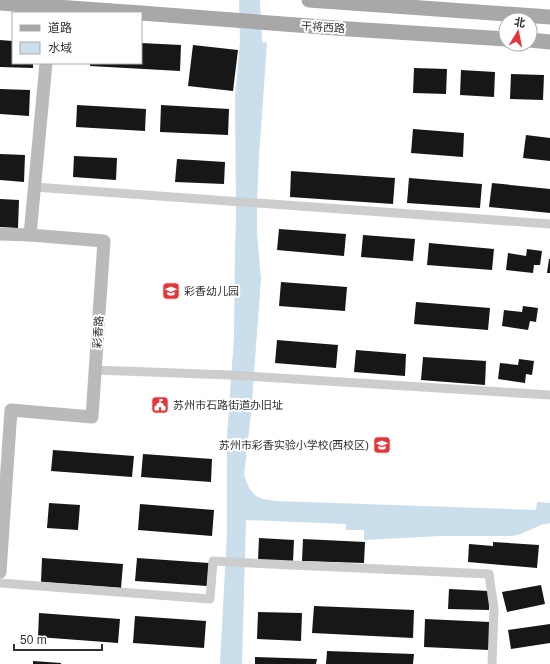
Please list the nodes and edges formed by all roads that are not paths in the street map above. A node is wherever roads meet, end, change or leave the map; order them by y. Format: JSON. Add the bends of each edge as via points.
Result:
{"nodes":[{"id":1,"x":308,"y":0,"type":"edge"},
{"id":2,"x":351,"y":2,"type":"edge"},
{"id":3,"x":0,"y":3,"type":"edge"},
{"id":4,"x":51,"y":6,"type":"edge"},
{"id":5,"x":128,"y":12,"type":"edge"},
{"id":6,"x":142,"y":13,"type":"edge"},
{"id":7,"x":550,"y":16,"type":"edge"},
{"id":8,"x":498,"y":38,"type":"edge"},
{"id":9,"x":538,"y":41,"type":"edge"},
{"id":10,"x":550,"y":42,"type":"edge"},
{"id":11,"x":46,"y":64,"type":"edge"},
{"id":12,"x":34,"y":187,"type":"junction"},
{"id":13,"x":550,"y":224,"type":"edge"},
{"id":14,"x":0,"y":234,"type":"edge"},
{"id":15,"x":30,"y":236,"type":"junction"},
{"id":16,"x":95,"y":370,"type":"junction"},
{"id":17,"x":550,"y":395,"type":"edge"},
{"id":18,"x":6,"y":410,"type":"edge"},
{"id":19,"x":0,"y":572,"type":"edge"},
{"id":20,"x":0,"y":583,"type":"edge"},
{"id":21,"x":492,"y":664,"type":"edge"}],
"edges":[{"from":1,"to":2,"type":"main road"},
{"from":2,"to":7,"type":"main road"},
{"from":3,"to":4,"type":"main road","name":"干将西路"},
{"from":4,"to":5,"type":"main road","name":"干将西路"},
{"from":6,"to":8,"type":"main road","name":"干将西路"},
{"from":9,"to":10,"type":"main road"},
{"from":11,"to":12,"type":"street"},
{"from":12,"to":13,"type":"street"},
{"from":12,"to":15,"type":"street"},
{"from":14,"to":15,"type":"street","name":"彩香路"},
{"from":15,"to":16,"type":"street","name":"彩香路","via":[[104,241]]},
{"from":16,"to":17,"type":"street","via":[[230,375]]},
{"from":16,"to":18,"type":"street","name":"彩香路","via":[[92,417]]},
{"from":18,"to":19,"type":"street","name":"彩香路"},
{"from":20,"to":21,"type":"street","via":[[210,599],[213,561],[489,574],[494,609]]}]}
